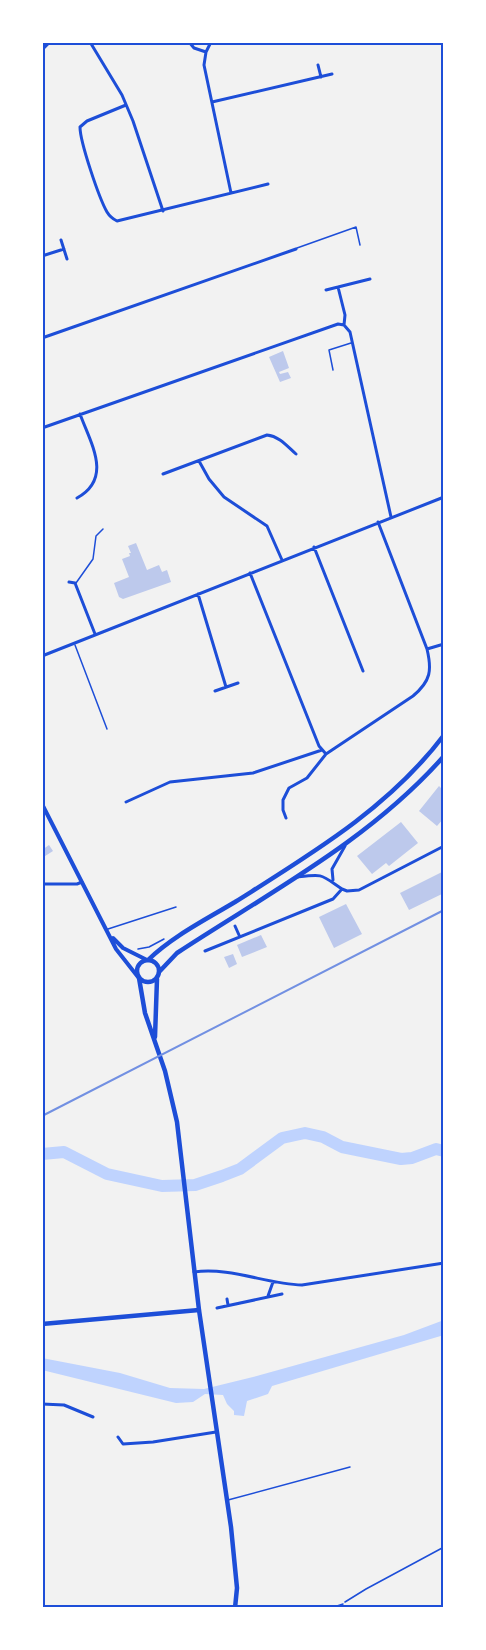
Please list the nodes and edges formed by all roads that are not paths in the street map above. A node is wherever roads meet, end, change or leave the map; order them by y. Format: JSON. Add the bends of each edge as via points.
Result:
{"nodes":[{"id":1,"x":49,"y":42,"type":"edge"},
{"id":2,"x":90,"y":42,"type":"edge"},
{"id":3,"x":189,"y":42,"type":"edge"},
{"id":4,"x":211,"y":42,"type":"edge"},
{"id":5,"x":42,"y":49,"type":"edge"},
{"id":6,"x":206,"y":52,"type":"junction"},
{"id":7,"x":318,"y":65,"type":"dead end"},
{"id":8,"x":332,"y":74,"type":"dead end"},
{"id":9,"x":321,"y":76,"type":"junction"},
{"id":10,"x":212,"y":102,"type":"junction"},
{"id":11,"x":126,"y":105,"type":"junction"},
{"id":12,"x":268,"y":184,"type":"dead end"},
{"id":13,"x":231,"y":193,"type":"junction"},
{"id":14,"x":163,"y":211,"type":"junction"},
{"id":15,"x":61,"y":240,"type":"dead end"},
{"id":16,"x":360,"y":245,"type":"dead end"},
{"id":17,"x":64,"y":249,"type":"junction"},
{"id":18,"x":296,"y":249,"type":"joint"},
{"id":19,"x":42,"y":256,"type":"edge"},
{"id":20,"x":67,"y":260,"type":"dead end"},
{"id":21,"x":370,"y":279,"type":"dead end"},
{"id":22,"x":338,"y":287,"type":"junction"},
{"id":23,"x":326,"y":290,"type":"dead end"},
{"id":24,"x":344,"y":325,"type":"junction"},
{"id":25,"x":42,"y":338,"type":"edge"},
{"id":26,"x":352,"y":343,"type":"junction"},
{"id":27,"x":333,"y":369,"type":"dead end"},
{"id":28,"x":80,"y":414,"type":"junction"},
{"id":29,"x":42,"y":428,"type":"edge"},
{"id":30,"x":296,"y":453,"type":"dead end"},
{"id":31,"x":199,"y":460,"type":"junction"},
{"id":32,"x":163,"y":474,"type":"dead end"},
{"id":33,"x":444,"y":497,"type":"edge"},
{"id":34,"x":76,"y":498,"type":"dead end"},
{"id":35,"x":392,"y":517,"type":"junction"},
{"id":36,"x":378,"y":522,"type":"junction"},
{"id":37,"x":103,"y":529,"type":"dead end"},
{"id":38,"x":314,"y":547,"type":"junction"},
{"id":39,"x":282,"y":560,"type":"junction"},
{"id":40,"x":250,"y":573,"type":"junction"},
{"id":41,"x":69,"y":582,"type":"dead end"},
{"id":42,"x":75,"y":583,"type":"junction"},
{"id":43,"x":198,"y":594,"type":"junction"},
{"id":44,"x":95,"y":634,"type":"junction"},
{"id":45,"x":74,"y":642,"type":"junction"},
{"id":46,"x":444,"y":644,"type":"edge"},
{"id":47,"x":427,"y":649,"type":"junction"},
{"id":48,"x":42,"y":656,"type":"edge"},
{"id":49,"x":363,"y":671,"type":"dead end"},
{"id":50,"x":238,"y":683,"type":"dead end"},
{"id":51,"x":226,"y":687,"type":"junction"},
{"id":52,"x":215,"y":691,"type":"dead end"},
{"id":53,"x":107,"y":729,"type":"dead end"},
{"id":54,"x":444,"y":735,"type":"edge"},
{"id":55,"x":322,"y":750,"type":"junction"},
{"id":56,"x":326,"y":754,"type":"junction"},
{"id":57,"x":444,"y":756,"type":"edge"},
{"id":58,"x":42,"y":796,"type":"edge"},
{"id":59,"x":126,"y":802,"type":"dead end"},
{"id":60,"x":286,"y":818,"type":"dead end"},
{"id":61,"x":346,"y":844,"type":"junction"},
{"id":62,"x":444,"y":846,"type":"edge"},
{"id":63,"x":296,"y":878,"type":"junction"},
{"id":64,"x":333,"y":880,"type":"junction"},
{"id":65,"x":82,"y":882,"type":"junction"},
{"id":66,"x":42,"y":884,"type":"edge"},
{"id":67,"x":342,"y":889,"type":"junction"},
{"id":68,"x":176,"y":907,"type":"dead end"},
{"id":69,"x":235,"y":926,"type":"dead end"},
{"id":70,"x":108,"y":931,"type":"junction"},
{"id":71,"x":240,"y":936,"type":"junction"},
{"id":72,"x":205,"y":951,"type":"dead end"},
{"id":73,"x":147,"y":960,"type":"junction"},
{"id":74,"x":158,"y":975,"type":"junction"},
{"id":75,"x":139,"y":978,"type":"junction"},
{"id":76,"x":155,"y":1042,"type":"junction"},
{"id":77,"x":444,"y":1263,"type":"edge"},
{"id":78,"x":194,"y":1272,"type":"junction"},
{"id":79,"x":273,"y":1282,"type":"junction"},
{"id":80,"x":282,"y":1294,"type":"dead end"},
{"id":81,"x":268,"y":1296,"type":"junction"},
{"id":82,"x":226,"y":1299,"type":"dead end"},
{"id":83,"x":228,"y":1305,"type":"junction"},
{"id":84,"x":217,"y":1308,"type":"dead end"},
{"id":85,"x":199,"y":1310,"type":"junction"},
{"id":86,"x":42,"y":1324,"type":"edge"},
{"id":87,"x":42,"y":1404,"type":"edge"},
{"id":88,"x":93,"y":1417,"type":"dead end"},
{"id":89,"x":218,"y":1432,"type":"junction"},
{"id":90,"x":118,"y":1437,"type":"dead end"},
{"id":91,"x":350,"y":1467,"type":"dead end"},
{"id":92,"x":227,"y":1500,"type":"junction"},
{"id":93,"x":344,"y":1604,"type":"road end"},
{"id":94,"x":235,"y":1608,"type":"edge"},
{"id":95,"x":331,"y":1608,"type":"edge"}],
"edges":[{"from":1,"to":5,"type":"street"},
{"from":2,"to":11,"type":"street"},
{"from":3,"to":6,"type":"street"},
{"from":4,"to":6,"type":"street"},
{"from":6,"to":10,"type":"street","via":[[204,64]]},
{"from":7,"to":9,"type":"street"},
{"from":8,"to":9,"type":"street"},
{"from":9,"to":10,"type":"street"},
{"from":10,"to":13,"type":"street"},
{"from":11,"to":14,"type":"street"},
{"from":11,"to":14,"type":"street","via":[[81,127],[96,183],[112,219]]},
{"from":12,"to":13,"type":"street"},
{"from":13,"to":14,"type":"street"},
{"from":15,"to":17,"type":"street"},
{"from":16,"to":18,"type":"lane","via":[[356,226]]},
{"from":17,"to":19,"type":"street"},
{"from":17,"to":20,"type":"street"},
{"from":18,"to":25,"type":"street"},
{"from":21,"to":22,"type":"street"},
{"from":22,"to":23,"type":"street"},
{"from":22,"to":24,"type":"street"},
{"from":24,"to":26,"type":"street"},
{"from":24,"to":28,"type":"street"},
{"from":26,"to":27,"type":"lane","via":[[329,350]]},
{"from":26,"to":35,"type":"street"},
{"from":28,"to":29,"type":"street"},
{"from":28,"to":34,"type":"street","via":[[96,456],[98,473],[85,493]]},
{"from":30,"to":31,"type":"street","via":[[267,435]]},
{"from":31,"to":32,"type":"street"},
{"from":31,"to":39,"type":"street","via":[[224,497],[267,526]]},
{"from":33,"to":35,"type":"street"},
{"from":35,"to":36,"type":"street"},
{"from":36,"to":38,"type":"street"},
{"from":36,"to":47,"type":"street"},
{"from":37,"to":42,"type":"lane","via":[[96,536],[93,559]]},
{"from":38,"to":39,"type":"street"},
{"from":38,"to":49,"type":"street"},
{"from":39,"to":40,"type":"street"},
{"from":40,"to":43,"type":"street"},
{"from":40,"to":55,"type":"street"},
{"from":41,"to":42,"type":"street"},
{"from":42,"to":44,"type":"street"},
{"from":43,"to":44,"type":"street"},
{"from":43,"to":51,"type":"street"},
{"from":44,"to":45,"type":"street"},
{"from":45,"to":48,"type":"street"},
{"from":45,"to":53,"type":"lane"},
{"from":46,"to":47,"type":"street"},
{"from":47,"to":56,"type":"street","via":[[429,676],[418,691]]},
{"from":50,"to":51,"type":"street"},
{"from":51,"to":52,"type":"street"},
{"from":54,"to":73,"type":"main road","via":[[407,778],[360,820]]},
{"from":55,"to":56,"type":"street"},
{"from":55,"to":59,"type":"street","via":[[253,773],[170,782]]},
{"from":56,"to":60,"type":"street","via":[[307,778],[289,788],[283,800]]},
{"from":57,"to":61,"type":"main road","via":[[405,796]]},
{"from":58,"to":65,"type":"street","via":[[42,804]]},
{"from":61,"to":63,"type":"main road"},
{"from":61,"to":64,"type":"street","via":[[333,868]]},
{"from":62,"to":67,"type":"street","via":[[359,890]]},
{"from":63,"to":64,"type":"street","via":[[318,875]]},
{"from":63,"to":74,"type":"main road","via":[[177,953]]},
{"from":64,"to":67,"type":"street"},
{"from":65,"to":66,"type":"street"},
{"from":65,"to":70,"type":"street"},
{"from":67,"to":71,"type":"street","via":[[333,899]]},
{"from":68,"to":70,"type":"lane"},
{"from":69,"to":71,"type":"street"},
{"from":70,"to":73,"type":"street","via":[[123,948]]},
{"from":70,"to":75,"type":"street"},
{"from":71,"to":72,"type":"street"},
{"from":73,"to":74,"type":"main road","via":[[155,962]]},
{"from":73,"to":75,"type":"main road","via":[[138,966]]},
{"from":74,"to":75,"type":"main road","via":[[149,983]]},
{"from":74,"to":76,"type":"main road"},
{"from":75,"to":76,"type":"main road"},
{"from":76,"to":78,"type":"main road","via":[[177,1122]]},
{"from":77,"to":79,"type":"street","via":[[324,1282]]},
{"from":78,"to":79,"type":"street","via":[[212,1271]]},
{"from":78,"to":85,"type":"main road"},
{"from":79,"to":81,"type":"street"},
{"from":80,"to":81,"type":"street"},
{"from":81,"to":83,"type":"street"},
{"from":82,"to":83,"type":"street"},
{"from":83,"to":84,"type":"street"},
{"from":85,"to":86,"type":"main road"},
{"from":85,"to":89,"type":"main road"},
{"from":87,"to":88,"type":"street","via":[[60,1404]]},
{"from":89,"to":90,"type":"street","via":[[136,1444],[123,1444]]},
{"from":89,"to":92,"type":"main road"},
{"from":91,"to":92,"type":"lane"},
{"from":92,"to":94,"type":"main road","via":[[237,1588]]},
{"from":93,"to":95,"type":"lane"}]}
